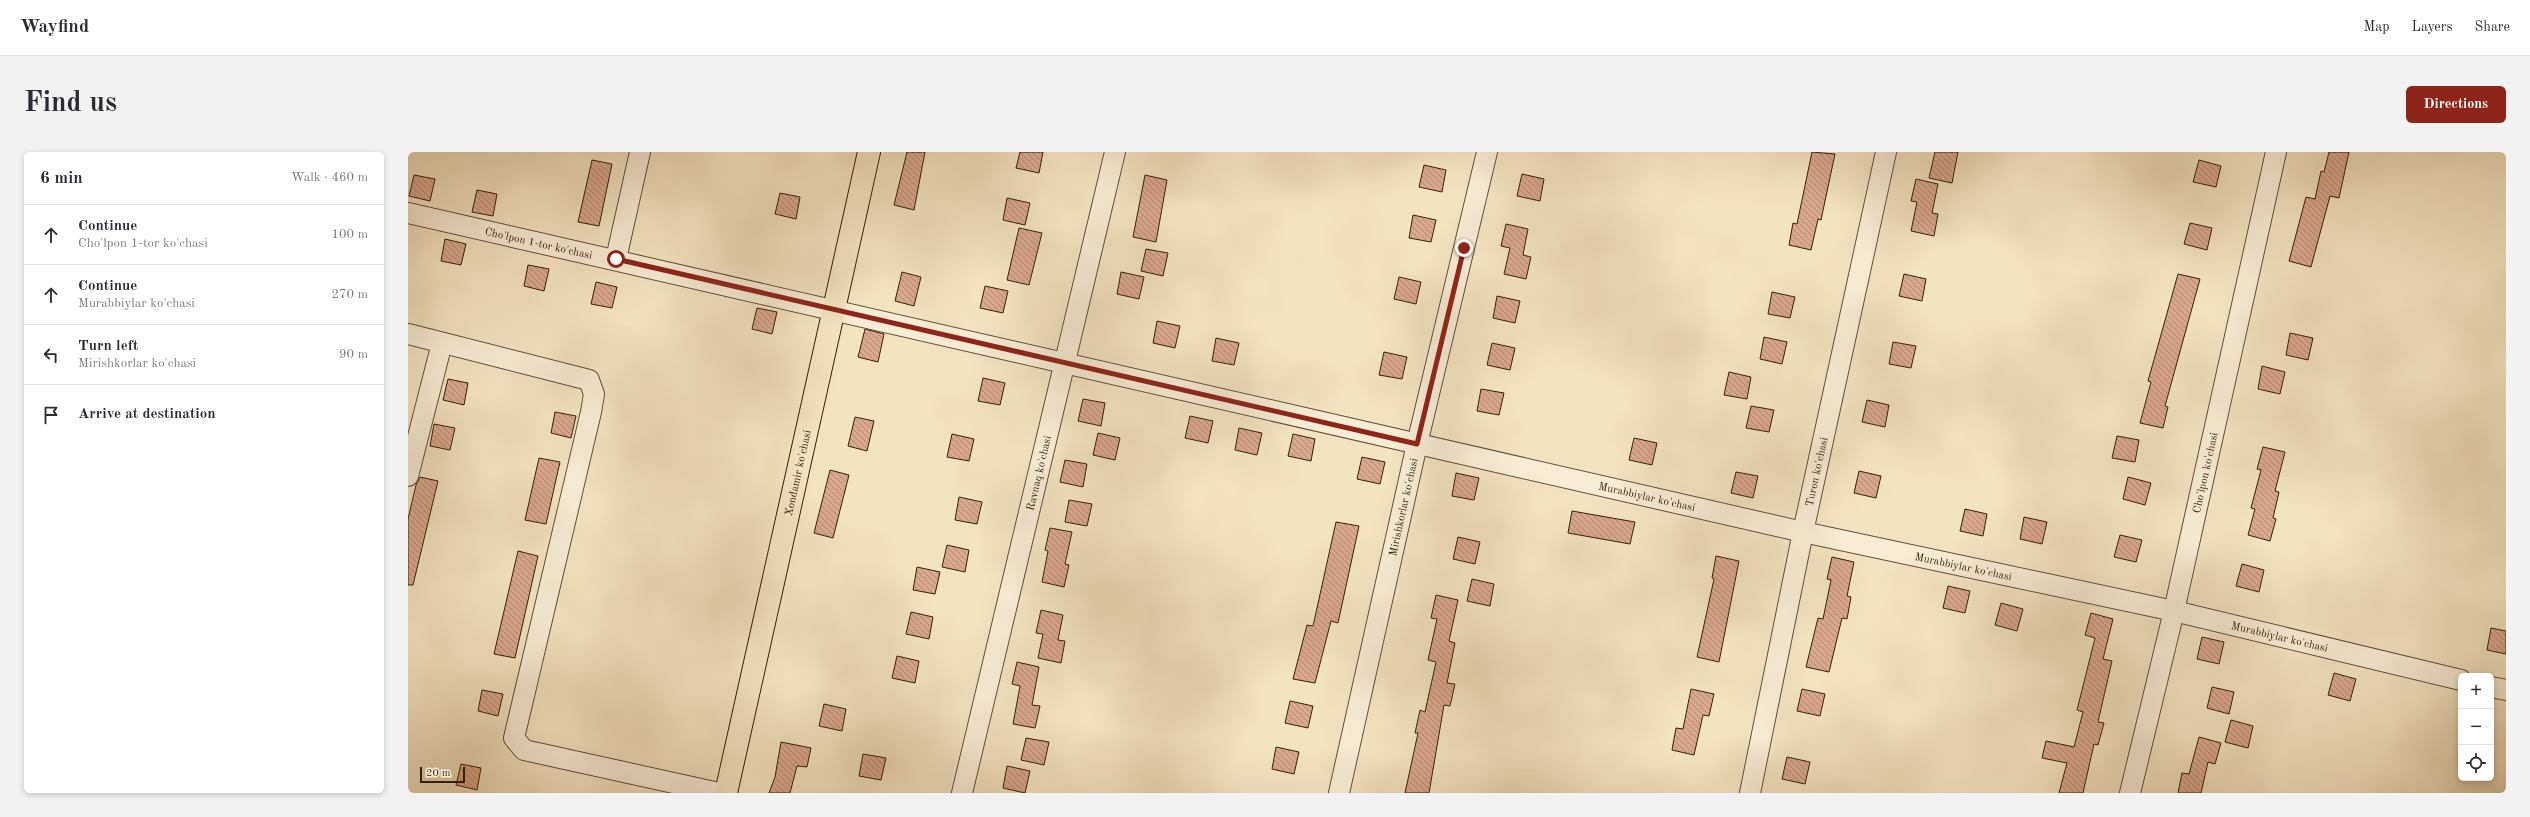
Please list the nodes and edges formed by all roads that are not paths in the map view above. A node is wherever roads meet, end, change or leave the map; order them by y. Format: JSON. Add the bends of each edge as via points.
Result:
{"nodes":[{"id":1,"x":640,"y":152,"type":"edge"},
{"id":2,"x":869,"y":152,"type":"edge"},
{"id":3,"x":1115,"y":152,"type":"edge"},
{"id":4,"x":1487,"y":152,"type":"edge"},
{"id":5,"x":1886,"y":152,"type":"edge"},
{"id":6,"x":2276,"y":152,"type":"edge"},
{"id":7,"x":408,"y":213,"type":"edge"},
{"id":8,"x":616,"y":259,"type":"junction"},
{"id":9,"x":833,"y":310,"type":"junction"},
{"id":10,"x":408,"y":334,"type":"edge"},
{"id":11,"x":442,"y":343,"type":"junction"},
{"id":12,"x":1064,"y":363,"type":"junction"},
{"id":13,"x":1417,"y":444,"type":"junction"},
{"id":14,"x":408,"y":476,"type":"edge"},
{"id":15,"x":1803,"y":532,"type":"junction"},
{"id":16,"x":2174,"y":611,"type":"junction"},
{"id":17,"x":2458,"y":679,"type":"edge"},
{"id":18,"x":2494,"y":688,"type":"edge"},
{"id":19,"x":2506,"y":690,"type":"edge"},
{"id":20,"x":719,"y":793,"type":"edge"},
{"id":21,"x":726,"y":793,"type":"edge"},
{"id":22,"x":962,"y":793,"type":"edge"},
{"id":23,"x":1339,"y":793,"type":"edge"},
{"id":24,"x":1750,"y":793,"type":"edge"},
{"id":25,"x":2130,"y":793,"type":"edge"}],
"edges":[{"from":1,"to":8,"type":"street"},
{"from":2,"to":9,"type":"main road","name":"Xondamir ko'chasi"},
{"from":3,"to":12,"type":"street","name":"Ravnaq ko'chasi"},
{"from":4,"to":13,"type":"street","name":"Mirishkorlar ko'chasi"},
{"from":5,"to":15,"type":"street","name":"Turon ko'chasi"},
{"from":6,"to":16,"type":"street","name":"Cho'lpon ko'chasi"},
{"from":7,"to":8,"type":"street","name":"Cho'lpon 1-tor ko'chasi"},
{"from":8,"to":9,"type":"street","name":"Cho'lpon 1-tor ko'chasi"},
{"from":9,"to":12,"type":"street","name":"Murabbiylar ko'chasi"},
{"from":9,"to":21,"type":"main road","name":"Xondamir ko'chasi"},
{"from":10,"to":11,"type":"street"},
{"from":11,"to":14,"type":"street"},
{"from":11,"to":20,"type":"street","via":[[589,380],[594,394],[514,738],[524,750]]},
{"from":12,"to":13,"type":"street","name":"Murabbiylar ko'chasi"},
{"from":12,"to":22,"type":"street","name":"Ravnaq ko'chasi"},
{"from":13,"to":15,"type":"street","name":"Murabbiylar ko'chasi"},
{"from":13,"to":23,"type":"street","name":"Mirishkorlar ko'chasi"},
{"from":15,"to":16,"type":"street","name":"Murabbiylar ko'chasi"},
{"from":15,"to":24,"type":"street","name":"Turon ko'chasi"},
{"from":16,"to":17,"type":"street","name":"Murabbiylar ko'chasi"},
{"from":16,"to":25,"type":"street","name":"Cho'lpon ko'chasi"},
{"from":18,"to":19,"type":"street"}]}
